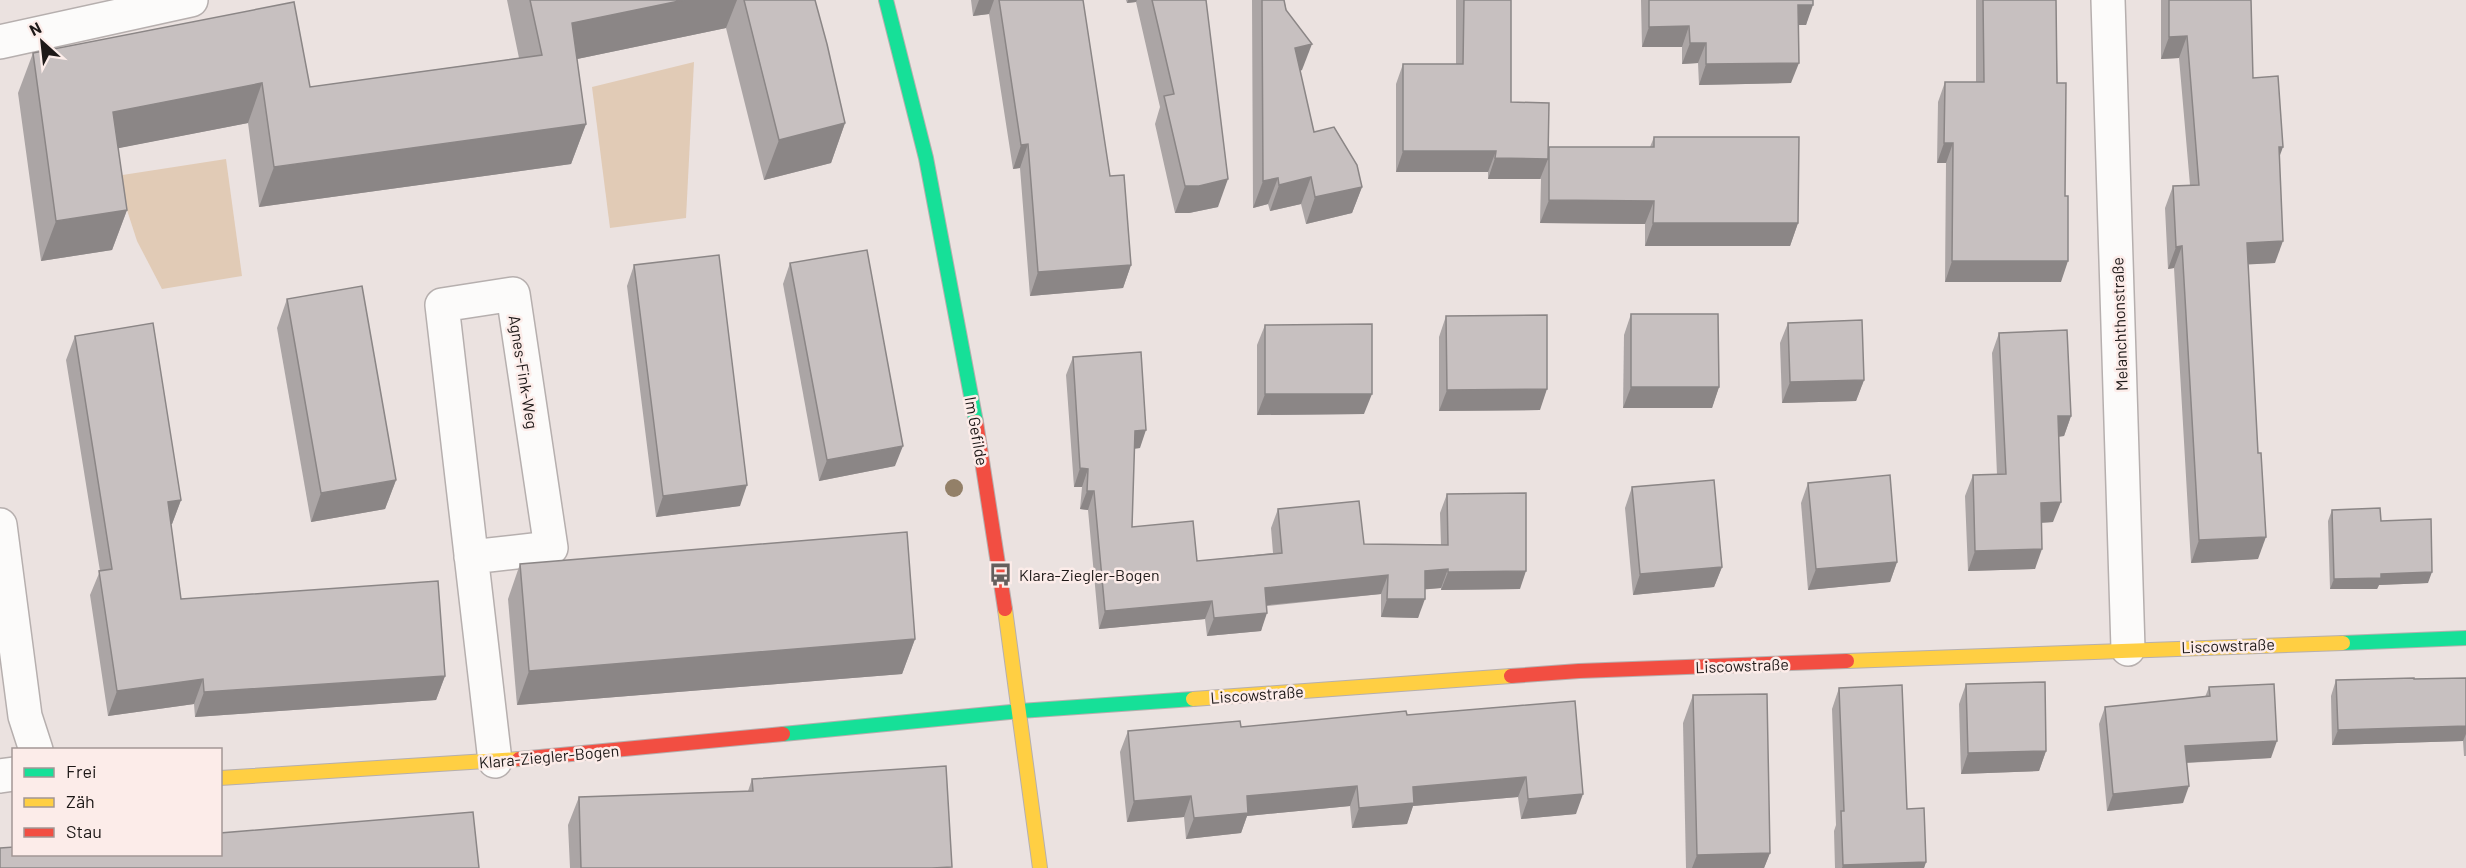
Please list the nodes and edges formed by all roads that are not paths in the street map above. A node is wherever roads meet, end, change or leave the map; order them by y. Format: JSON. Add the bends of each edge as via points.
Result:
{"nodes":[{"id":1,"x":191,"y":0,"type":"edge"},
{"id":2,"x":886,"y":0,"type":"edge"},
{"id":3,"x":2108,"y":0,"type":"edge"},
{"id":4,"x":0,"y":42,"type":"edge"},
{"id":5,"x":0,"y":525,"type":"edge"},
{"id":6,"x":471,"y":557,"type":"junction"},
{"id":7,"x":2466,"y":638,"type":"edge"},
{"id":8,"x":2128,"y":649,"type":"junction"},
{"id":9,"x":1020,"y":711,"type":"junction"},
{"id":10,"x":35,"y":748,"type":"edge"},
{"id":11,"x":495,"y":761,"type":"junction"},
{"id":12,"x":222,"y":778,"type":"edge"},
{"id":13,"x":1040,"y":868,"type":"edge"}],
"edges":[{"from":1,"to":4,"type":"street"},
{"from":2,"to":9,"type":"street","name":"Im Gefilde","via":[[926,157],[957,318]]},
{"from":3,"to":8,"type":"street","name":"Melanchthonstraße"},
{"from":5,"to":10,"type":"street","via":[[25,716]]},
{"from":6,"to":6,"type":"street","name":"Agnes-Fink-Weg","via":[[442,305],[513,294],[551,548]]},
{"from":6,"to":11,"type":"street","name":"Agnes-Fink-Weg"},
{"from":7,"to":8,"type":"street","name":"Liscowstraße"},
{"from":8,"to":9,"type":"street","name":"Liscowstraße","via":[[1579,671]]},
{"from":9,"to":11,"type":"street","name":"Klara-Ziegler-Bogen"},
{"from":9,"to":13,"type":"street","name":"Im Gefilde"},
{"from":11,"to":12,"type":"street","name":"Klara-Ziegler-Bogen"}]}
